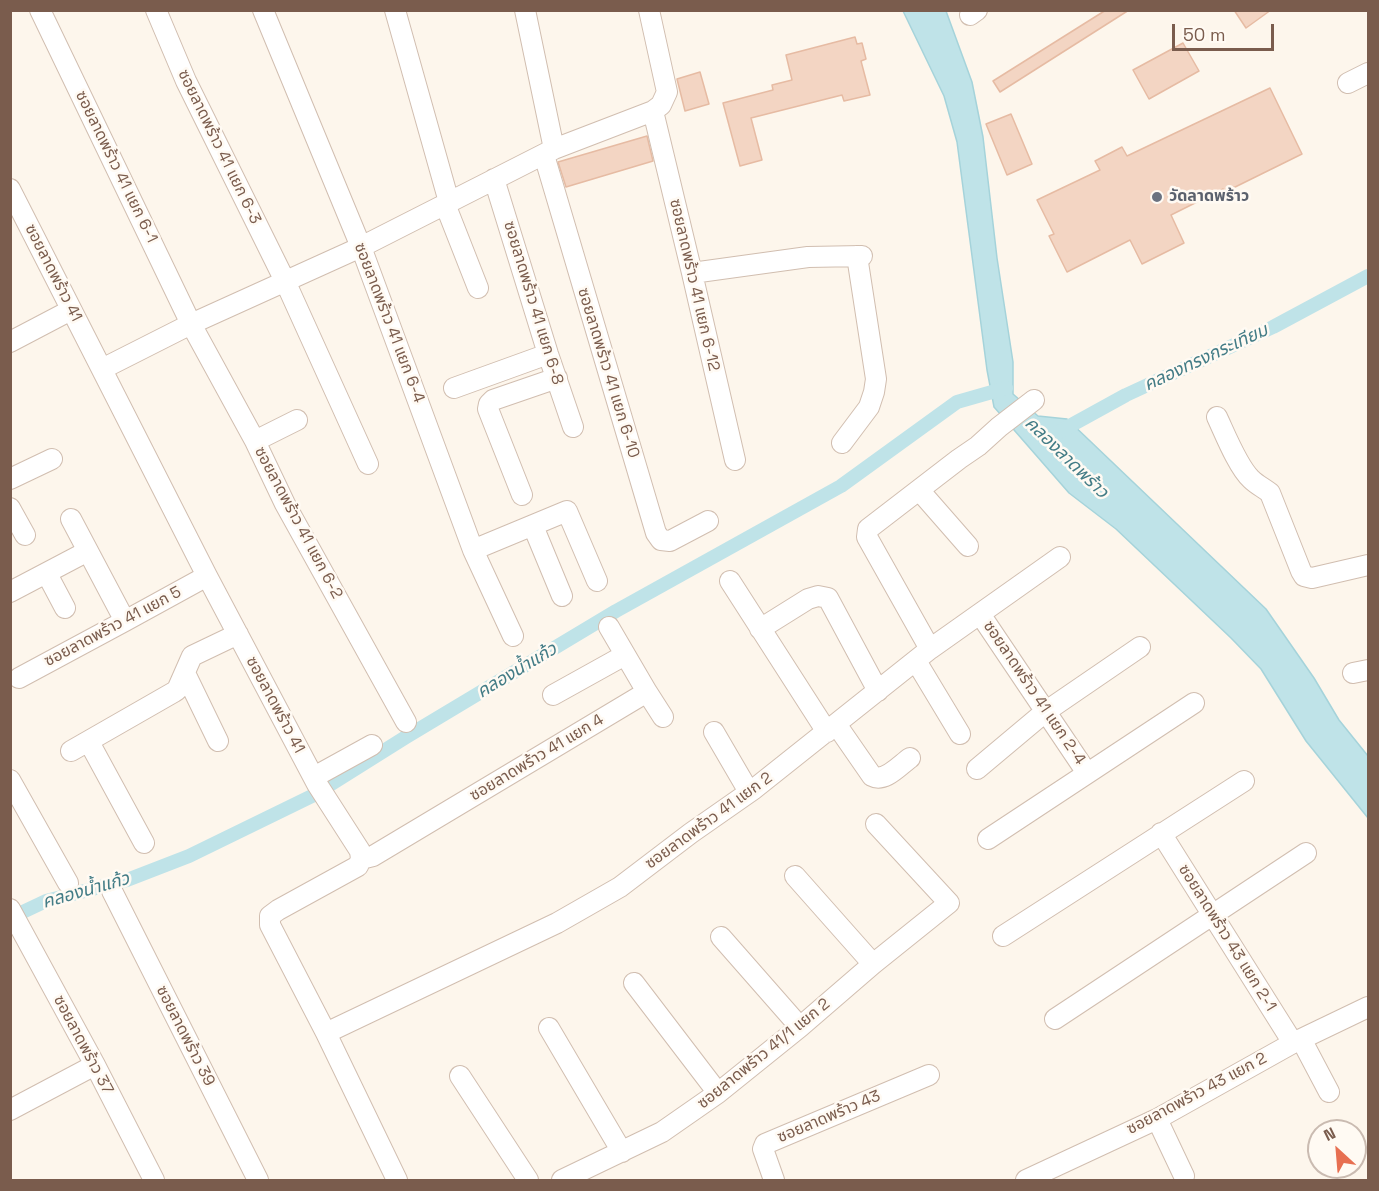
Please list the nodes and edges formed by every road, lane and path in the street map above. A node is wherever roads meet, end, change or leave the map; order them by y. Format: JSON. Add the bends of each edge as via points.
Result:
{"nodes":[{"id":1,"x":40,"y":10,"type":"edge"},
{"id":2,"x":156,"y":10,"type":"edge"},
{"id":3,"x":263,"y":10,"type":"edge"},
{"id":4,"x":395,"y":10,"type":"edge"},
{"id":5,"x":525,"y":10,"type":"edge"},
{"id":6,"x":650,"y":10,"type":"edge"},
{"id":7,"x":1368,"y":73,"type":"edge"},
{"id":8,"x":1348,"y":83,"type":"dead end"},
{"id":9,"x":652,"y":111,"type":"junction"},
{"id":10,"x":549,"y":152,"type":"junction"},
{"id":11,"x":494,"y":179,"type":"junction"},
{"id":12,"x":10,"y":189,"type":"edge"},
{"id":13,"x":447,"y":203,"type":"junction"},
{"id":14,"x":361,"y":247,"type":"junction"},
{"id":15,"x":692,"y":273,"type":"junction"},
{"id":16,"x":285,"y":282,"type":"junction"},
{"id":17,"x":478,"y":288,"type":"dead end"},
{"id":18,"x":71,"y":310,"type":"junction"},
{"id":19,"x":191,"y":324,"type":"junction"},
{"id":20,"x":10,"y":342,"type":"edge"},
{"id":21,"x":548,"y":354,"type":"junction"},
{"id":22,"x":102,"y":369,"type":"junction"},
{"id":23,"x":557,"y":378,"type":"junction"},
{"id":24,"x":454,"y":388,"type":"dead end"},
{"id":25,"x":1034,"y":400,"type":"dead end"},
{"id":26,"x":1217,"y":417,"type":"dead end"},
{"id":27,"x":297,"y":420,"type":"dead end"},
{"id":28,"x":573,"y":427,"type":"dead end"},
{"id":29,"x":255,"y":441,"type":"junction"},
{"id":30,"x":842,"y":443,"type":"dead end"},
{"id":31,"x":51,"y":459,"type":"dead end"},
{"id":32,"x":735,"y":460,"type":"dead end"},
{"id":33,"x":368,"y":464,"type":"dead end"},
{"id":34,"x":10,"y":479,"type":"edge"},
{"id":35,"x":919,"y":490,"type":"junction"},
{"id":36,"x":522,"y":495,"type":"dead end"},
{"id":37,"x":10,"y":508,"type":"edge"},
{"id":38,"x":71,"y":519,"type":"dead end"},
{"id":39,"x":708,"y":521,"type":"dead end"},
{"id":40,"x":533,"y":526,"type":"junction"},
{"id":41,"x":25,"y":535,"type":"dead end"},
{"id":42,"x":968,"y":546,"type":"dead end"},
{"id":43,"x":473,"y":550,"type":"junction"},
{"id":44,"x":88,"y":551,"type":"junction"},
{"id":45,"x":1060,"y":557,"type":"dead end"},
{"id":46,"x":1368,"y":565,"type":"edge"},
{"id":47,"x":47,"y":574,"type":"junction"},
{"id":48,"x":207,"y":576,"type":"junction"},
{"id":49,"x":597,"y":581,"type":"dead end"},
{"id":50,"x":730,"y":581,"type":"dead end"},
{"id":51,"x":10,"y":592,"type":"edge"},
{"id":52,"x":562,"y":596,"type":"dead end"},
{"id":53,"x":66,"y":608,"type":"dead end"},
{"id":54,"x":980,"y":614,"type":"junction"},
{"id":55,"x":125,"y":621,"type":"junction"},
{"id":56,"x":609,"y":627,"type":"dead end"},
{"id":57,"x":760,"y":629,"type":"junction"},
{"id":58,"x":238,"y":634,"type":"junction"},
{"id":59,"x":513,"y":636,"type":"dead end"},
{"id":60,"x":1140,"y":647,"type":"dead end"},
{"id":61,"x":625,"y":655,"type":"junction"},
{"id":62,"x":923,"y":655,"type":"junction"},
{"id":63,"x":185,"y":672,"type":"junction"},
{"id":64,"x":19,"y":678,"type":"dead end"},
{"id":65,"x":878,"y":691,"type":"junction"},
{"id":66,"x":647,"y":692,"type":"junction"},
{"id":67,"x":553,"y":695,"type":"dead end"},
{"id":68,"x":1194,"y":703,"type":"dead end"},
{"id":69,"x":1046,"y":712,"type":"junction"},
{"id":70,"x":663,"y":717,"type":"dead end"},
{"id":71,"x":406,"y":722,"type":"dead end"},
{"id":72,"x":832,"y":728,"type":"junction"},
{"id":73,"x":714,"y":732,"type":"dead end"},
{"id":74,"x":960,"y":734,"type":"dead end"},
{"id":75,"x":218,"y":741,"type":"dead end"},
{"id":76,"x":89,"y":742,"type":"junction"},
{"id":77,"x":372,"y":745,"type":"dead end"},
{"id":78,"x":71,"y":751,"type":"dead end"},
{"id":79,"x":910,"y":758,"type":"dead end"},
{"id":80,"x":977,"y":769,"type":"dead end"},
{"id":81,"x":1088,"y":773,"type":"junction"},
{"id":82,"x":10,"y":780,"type":"edge"},
{"id":83,"x":1244,"y":781,"type":"dead end"},
{"id":84,"x":319,"y":787,"type":"junction"},
{"id":85,"x":749,"y":792,"type":"junction"},
{"id":86,"x":876,"y":824,"type":"dead end"},
{"id":87,"x":1161,"y":833,"type":"junction"},
{"id":88,"x":988,"y":839,"type":"dead end"},
{"id":89,"x":144,"y":843,"type":"dead end"},
{"id":90,"x":1306,"y":853,"type":"dead end"},
{"id":91,"x":361,"y":859,"type":"junction"},
{"id":92,"x":795,"y":876,"type":"dead end"},
{"id":93,"x":68,"y":883,"type":"dead end"},
{"id":94,"x":112,"y":891,"type":"dead end"},
{"id":95,"x":1212,"y":916,"type":"junction"},
{"id":96,"x":14,"y":917,"type":"edge"},
{"id":97,"x":1003,"y":936,"type":"dead end"},
{"id":98,"x":721,"y":938,"type":"dead end"},
{"id":99,"x":873,"y":964,"type":"junction"},
{"id":100,"x":634,"y":983,"type":"dead end"},
{"id":101,"x":1368,"y":1007,"type":"edge"},
{"id":102,"x":1054,"y":1019,"type":"dead end"},
{"id":103,"x":800,"y":1027,"type":"junction"},
{"id":104,"x":549,"y":1028,"type":"dead end"},
{"id":105,"x":326,"y":1033,"type":"junction"},
{"id":106,"x":1297,"y":1041,"type":"junction"},
{"id":107,"x":94,"y":1065,"type":"junction"},
{"id":108,"x":929,"y":1075,"type":"dead end"},
{"id":109,"x":460,"y":1076,"type":"dead end"},
{"id":110,"x":1329,"y":1092,"type":"dead end"},
{"id":111,"x":718,"y":1093,"type":"junction"},
{"id":112,"x":10,"y":1110,"type":"edge"},
{"id":113,"x":1156,"y":1119,"type":"junction"},
{"id":114,"x":622,"y":1152,"type":"junction"},
{"id":115,"x":1184,"y":1176,"type":"dead end"},
{"id":116,"x":154,"y":1180,"type":"edge"},
{"id":117,"x":258,"y":1180,"type":"edge"},
{"id":118,"x":397,"y":1180,"type":"edge"},
{"id":119,"x":528,"y":1180,"type":"edge"},
{"id":120,"x":562,"y":1180,"type":"edge"},
{"id":121,"x":774,"y":1180,"type":"edge"},
{"id":122,"x":1030,"y":1180,"type":"edge"}],
"edges":[{"from":1,"to":19,"type":"street","name":"ซอยลาดพร้าว 41 แยก 6-1"},
{"from":2,"to":16,"type":"street","name":"ซอยลาดพร้าว 41 แยก 6-3","via":[[186,81]]},
{"from":3,"to":14,"type":"street","name":"ซอยลาดพร้าว 41 แยก 6-4"},
{"from":4,"to":13,"type":"street"},
{"from":5,"to":10,"type":"street"},
{"from":6,"to":9,"type":"street","via":[[667,92],[661,105]]},
{"from":7,"to":8,"type":"street"},
{"from":9,"to":10,"type":"street"},
{"from":9,"to":15,"type":"street","name":"ซอยลาดพร้าว 41 แยก 6-12"},
{"from":10,"to":11,"type":"street"},
{"from":10,"to":39,"type":"street","name":"ซอยลาดพร้าว 41 แยก 6-10","via":[[656,533],[661,540],[670,541]]},
{"from":11,"to":13,"type":"street"},
{"from":11,"to":21,"type":"street","name":"ซอยลาดพร้าว 41 แยก 6-8"},
{"from":12,"to":18,"type":"street","name":"ซอยลาดพร้าว 41"},
{"from":13,"to":14,"type":"street"},
{"from":13,"to":17,"type":"street"},
{"from":14,"to":16,"type":"street"},
{"from":14,"to":43,"type":"street","name":"ซอยลาดพร้าว 41 แยก 6-4"},
{"from":15,"to":30,"type":"street","via":[[808,257],[859,256],[876,379],[869,406]]},
{"from":15,"to":32,"type":"street","name":"ซอยลาดพร้าว 41 แยก 6-12"},
{"from":16,"to":19,"type":"street"},
{"from":16,"to":33,"type":"street","name":"ซอยลาดพร้าว 41 แยก 6-3"},
{"from":18,"to":20,"type":"street"},
{"from":18,"to":22,"type":"street","name":"ซอยลาดพร้าว 41"},
{"from":19,"to":22,"type":"street"},
{"from":19,"to":29,"type":"street","name":"ซอยลาดพร้าว 41 แยก 6-2"},
{"from":21,"to":23,"type":"street","name":"ซอยลาดพร้าว 41 แยก 6-8"},
{"from":21,"to":24,"type":"street"},
{"from":22,"to":48,"type":"street","name":"ซอยลาดพร้าว 41"},
{"from":23,"to":28,"type":"street","name":"ซอยลาดพร้าว 41 แยก 6-8"},
{"from":23,"to":36,"type":"street","via":[[489,404]]},
{"from":25,"to":35,"type":"street"},
{"from":26,"to":46,"type":"street","via":[[1247,475],[1270,493],[1304,576],[1312,579]]},
{"from":27,"to":29,"type":"street"},
{"from":29,"to":71,"type":"street","name":"ซอยลาดพร้าว 41 แยก 6-2","via":[[285,504]]},
{"from":31,"to":34,"type":"street"},
{"from":35,"to":42,"type":"street"},
{"from":35,"to":62,"type":"street","via":[[874,523],[867,537]]},
{"from":37,"to":41,"type":"street"},
{"from":38,"to":44,"type":"street"},
{"from":40,"to":43,"type":"street"},
{"from":40,"to":49,"type":"street","via":[[567,511]]},
{"from":40,"to":52,"type":"street"},
{"from":43,"to":59,"type":"street","name":"ซอยลาดพร้าว 41 แยก 6-4"},
{"from":44,"to":47,"type":"street"},
{"from":44,"to":55,"type":"street"},
{"from":45,"to":54,"type":"street","name":"ซอยลาดพร้าว 41 แยก 2"},
{"from":47,"to":51,"type":"street"},
{"from":47,"to":53,"type":"street"},
{"from":48,"to":55,"type":"street","name":"ซอยลาดพร้าว 41 แยก 5"},
{"from":48,"to":58,"type":"street","name":"ซอยลาดพร้าว 41"},
{"from":50,"to":57,"type":"street"},
{"from":54,"to":62,"type":"street","name":"ซอยลาดพร้าว 41 แยก 2"},
{"from":54,"to":69,"type":"street","name":"ซอยลาดพร้าว 41 แยก 2-4"},
{"from":55,"to":64,"type":"street","name":"ซอยลาดพร้าว 41 แยก 5"},
{"from":56,"to":61,"type":"street"},
{"from":57,"to":65,"type":"street","via":[[808,599],[828,598]]},
{"from":57,"to":72,"type":"street"},
{"from":58,"to":63,"type":"street","via":[[194,655]]},
{"from":58,"to":84,"type":"street","name":"ซอยลาดพร้าว 41"},
{"from":60,"to":69,"type":"street"},
{"from":61,"to":66,"type":"street"},
{"from":61,"to":67,"type":"street"},
{"from":62,"to":65,"type":"street","name":"ซอยลาดพร้าว 41 แยก 2"},
{"from":62,"to":74,"type":"street"},
{"from":63,"to":75,"type":"street"},
{"from":63,"to":76,"type":"street","via":[[177,690]]},
{"from":65,"to":72,"type":"street","name":"ซอยลาดพร้าว 41 แยก 2"},
{"from":66,"to":70,"type":"street"},
{"from":66,"to":91,"type":"street","name":"ซอยลาดพร้าว 41 แยก 4","via":[[373,856]]},
{"from":68,"to":81,"type":"street"},
{"from":69,"to":80,"type":"street"},
{"from":69,"to":81,"type":"street","name":"ซอยลาดพร้าว 41 แยก 2-4"},
{"from":72,"to":79,"type":"street","via":[[877,778],[883,778]]},
{"from":72,"to":85,"type":"street","name":"ซอยลาดพร้าว 41 แยก 2"},
{"from":73,"to":85,"type":"street"},
{"from":76,"to":78,"type":"street"},
{"from":76,"to":89,"type":"street"},
{"from":77,"to":84,"type":"street"},
{"from":81,"to":88,"type":"street"},
{"from":82,"to":93,"type":"street"},
{"from":83,"to":87,"type":"street"},
{"from":84,"to":91,"type":"street","name":"ซอยลาดพร้าว 41","via":[[360,851]]},
{"from":85,"to":105,"type":"street","name":"ซอยลาดพร้าว 41 แยก 2","via":[[620,887],[557,923]]},
{"from":86,"to":99,"type":"street","name":"ซอยลาดพร้าว 41/1 แยก 2","via":[[949,903]]},
{"from":87,"to":95,"type":"street","name":"ซอยลาดพร้าว 43 แยก 2-1"},
{"from":87,"to":97,"type":"street"},
{"from":90,"to":95,"type":"street"},
{"from":91,"to":105,"type":"street","via":[[358,866],[270,916],[270,925]]},
{"from":92,"to":99,"type":"street"},
{"from":94,"to":117,"type":"street","name":"ซอยลาดพร้าว 39"},
{"from":95,"to":102,"type":"street"},
{"from":95,"to":106,"type":"street","name":"ซอยลาดพร้าว 43 แยก 2-1"},
{"from":96,"to":107,"type":"street","name":"ซอยลาดพร้าว 37"},
{"from":98,"to":103,"type":"street"},
{"from":99,"to":103,"type":"street","name":"ซอยลาดพร้าว 41/1 แยก 2"},
{"from":100,"to":111,"type":"street"},
{"from":101,"to":106,"type":"street","name":"ซอยลาดพร้าว 43 แยก 2"},
{"from":103,"to":111,"type":"street","name":"ซอยลาดพร้าว 41/1 แยก 2"},
{"from":104,"to":114,"type":"street"},
{"from":105,"to":118,"type":"street"},
{"from":106,"to":110,"type":"street","name":"ซอยลาดพร้าว 43 แยก 2-1"},
{"from":106,"to":113,"type":"street","name":"ซอยลาดพร้าว 43 แยก 2"},
{"from":107,"to":112,"type":"street"},
{"from":107,"to":116,"type":"street","name":"ซอยลาดพร้าว 37"},
{"from":108,"to":121,"type":"street","name":"ซอยลาดพร้าว 43","via":[[765,1144],[763,1149]]},
{"from":109,"to":119,"type":"street"},
{"from":111,"to":114,"type":"street","name":"ซอยลาดพร้าว 41/1 แยก 2","via":[[662,1132]]},
{"from":113,"to":115,"type":"street"},
{"from":113,"to":122,"type":"street","name":"ซอยลาดพร้าว 43 แยก 2"},
{"from":114,"to":120,"type":"street","name":"ซอยลาดพร้าว 41/1 แยก 2"}]}
